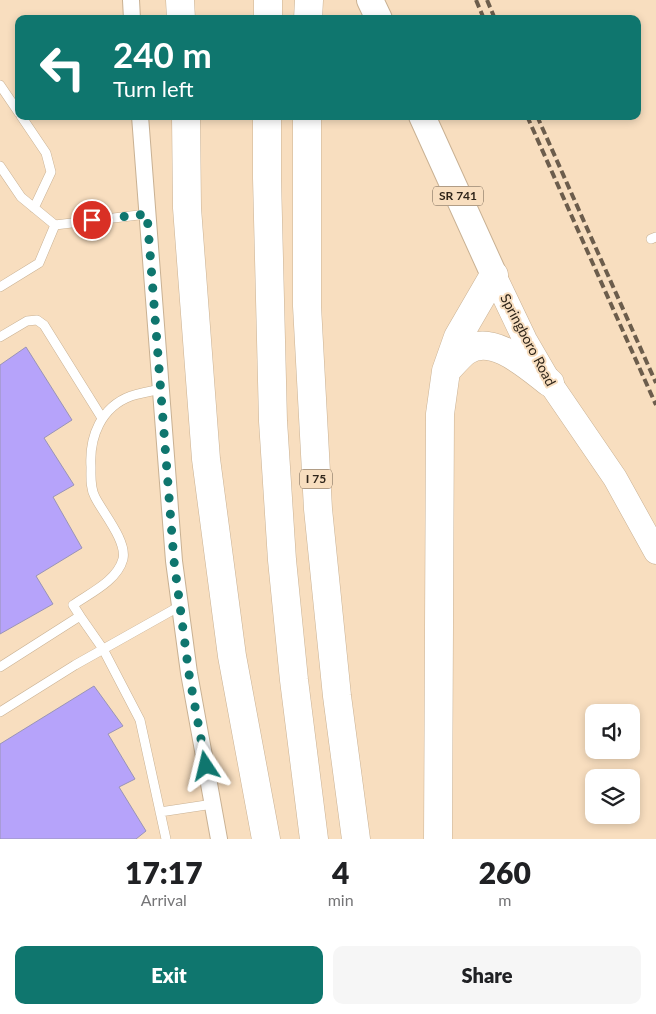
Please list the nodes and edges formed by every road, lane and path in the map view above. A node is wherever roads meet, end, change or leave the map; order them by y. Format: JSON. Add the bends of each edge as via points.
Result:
{"nodes":[{"id":1,"x":131,"y":0,"type":"edge"},
{"id":2,"x":180,"y":0,"type":"edge"},
{"id":3,"x":268,"y":0,"type":"edge"},
{"id":4,"x":309,"y":0,"type":"edge"},
{"id":5,"x":370,"y":0,"type":"edge"},
{"id":6,"x":132,"y":15,"type":"edge"},
{"id":7,"x":181,"y":15,"type":"edge"},
{"id":8,"x":268,"y":15,"type":"edge"},
{"id":9,"x":308,"y":15,"type":"edge"},
{"id":10,"x":377,"y":15,"type":"edge"},
{"id":11,"x":0,"y":85,"type":"edge"},
{"id":12,"x":15,"y":107,"type":"edge"},
{"id":13,"x":24,"y":120,"type":"edge"},
{"id":14,"x":140,"y":120,"type":"edge"},
{"id":15,"x":186,"y":120,"type":"edge"},
{"id":16,"x":267,"y":120,"type":"edge"},
{"id":17,"x":307,"y":120,"type":"edge"},
{"id":18,"x":424,"y":120,"type":"edge"},
{"id":19,"x":0,"y":166,"type":"edge"},
{"id":20,"x":34,"y":208,"type":"junction"},
{"id":21,"x":147,"y":214,"type":"junction"},
{"id":22,"x":55,"y":225,"type":"junction"},
{"id":23,"x":494,"y":275,"type":"junction"},
{"id":24,"x":0,"y":287,"type":"edge"},
{"id":25,"x":0,"y":337,"type":"edge"},
{"id":26,"x":446,"y":371,"type":"junction"},
{"id":27,"x":550,"y":383,"type":"junction"},
{"id":28,"x":161,"y":388,"type":"junction"},
{"id":29,"x":102,"y":418,"type":"junction"},
{"id":30,"x":656,"y":552,"type":"edge"},
{"id":31,"x":180,"y":606,"type":"junction"},
{"id":32,"x":80,"y":616,"type":"junction"},
{"id":33,"x":103,"y":649,"type":"junction"},
{"id":34,"x":0,"y":668,"type":"edge"},
{"id":35,"x":0,"y":712,"type":"edge"},
{"id":36,"x":213,"y":804,"type":"junction"},
{"id":37,"x":160,"y":812,"type":"junction"},
{"id":38,"x":166,"y":839,"type":"edge"},
{"id":39,"x":219,"y":839,"type":"edge"},
{"id":40,"x":266,"y":839,"type":"edge"},
{"id":41,"x":314,"y":839,"type":"edge"},
{"id":42,"x":356,"y":839,"type":"edge"},
{"id":43,"x":438,"y":839,"type":"edge"}],
"edges":[{"from":1,"to":6,"type":"street"},
{"from":2,"to":7,"type":"highway"},
{"from":3,"to":8,"type":"highway"},
{"from":4,"to":9,"type":"highway"},
{"from":5,"to":10,"type":"main road"},
{"from":11,"to":12,"type":"lane"},
{"from":13,"to":20,"type":"lane","via":[[46,153],[51,172]]},
{"from":14,"to":21,"type":"street"},
{"from":15,"to":40,"type":"highway","via":[[187,208],[206,458],[232,656]]},
{"from":16,"to":41,"type":"highway","via":[[273,421],[282,560]]},
{"from":17,"to":42,"type":"highway","number":"I 75","via":[[307,306],[318,509],[337,696]]},
{"from":18,"to":23,"type":"main road","name":"Springboro Road","number":"SR 741"},
{"from":19,"to":20,"type":"lane","via":[[20,197]]},
{"from":20,"to":22,"type":"lane"},
{"from":21,"to":22,"type":"lane"},
{"from":21,"to":28,"type":"street"},
{"from":22,"to":24,"type":"lane","via":[[39,263]]},
{"from":23,"to":26,"type":"highway","via":[[458,337]]},
{"from":23,"to":27,"type":"street","name":"Springboro Road","via":[[524,340]]},
{"from":25,"to":29,"type":"lane","via":[[27,321],[37,320],[44,325]]},
{"from":26,"to":27,"type":"highway","via":[[467,350],[486,344],[510,354]]},
{"from":26,"to":43,"type":"highway","via":[[440,414]]},
{"from":27,"to":30,"type":"street","name":"Springboro Road","via":[[615,478]]},
{"from":28,"to":29,"type":"lane","via":[[130,397]]},
{"from":28,"to":31,"type":"street"},
{"from":29,"to":32,"type":"lane","via":[[90,457],[92,485],[94,495],[120,540],[123,559],[108,580],[73,605]]},
{"from":31,"to":33,"type":"lane"},
{"from":31,"to":36,"type":"street"},
{"from":32,"to":33,"type":"lane"},
{"from":32,"to":34,"type":"lane"},
{"from":33,"to":35,"type":"lane"},
{"from":33,"to":37,"type":"lane","via":[[140,720]]},
{"from":36,"to":37,"type":"lane"},
{"from":36,"to":39,"type":"street"},
{"from":37,"to":38,"type":"lane"}]}
